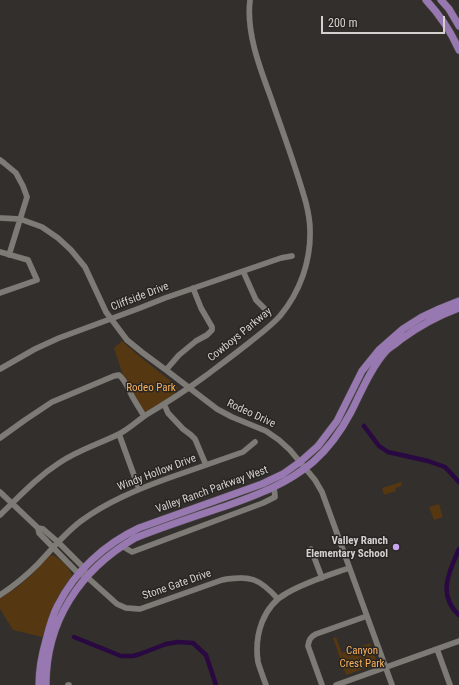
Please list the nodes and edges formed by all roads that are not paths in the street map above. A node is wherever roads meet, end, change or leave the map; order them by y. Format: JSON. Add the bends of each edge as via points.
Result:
{"nodes":[{"id":1,"x":250,"y":0,"type":"edge"},
{"id":2,"x":426,"y":0,"type":"edge"},
{"id":3,"x":441,"y":0,"type":"edge"},
{"id":4,"x":459,"y":26,"type":"edge"},
{"id":5,"x":459,"y":50,"type":"edge"},
{"id":6,"x":0,"y":160,"type":"edge"},
{"id":7,"x":0,"y":218,"type":"edge"},
{"id":8,"x":20,"y":220,"type":"junction"},
{"id":9,"x":0,"y":252,"type":"edge"},
{"id":10,"x":9,"y":256,"type":"junction"},
{"id":11,"x":292,"y":256,"type":"dead end"},
{"id":12,"x":243,"y":271,"type":"junction"},
{"id":13,"x":194,"y":288,"type":"junction"},
{"id":14,"x":0,"y":293,"type":"edge"},
{"id":15,"x":456,"y":306,"type":"edge"},
{"id":16,"x":265,"y":309,"type":"dead end"},
{"id":17,"x":111,"y":319,"type":"junction"},
{"id":18,"x":387,"y":346,"type":"junction"},
{"id":19,"x":0,"y":369,"type":"edge"},
{"id":20,"x":166,"y":370,"type":"junction"},
{"id":21,"x":189,"y":388,"type":"junction"},
{"id":22,"x":164,"y":404,"type":"junction"},
{"id":23,"x":144,"y":416,"type":"junction"},
{"id":24,"x":119,"y":434,"type":"junction"},
{"id":25,"x":0,"y":438,"type":"edge"},
{"id":26,"x":255,"y":442,"type":"dead end"},
{"id":27,"x":206,"y":465,"type":"junction"},
{"id":28,"x":303,"y":465,"type":"junction"},
{"id":29,"x":274,"y":487,"type":"junction"},
{"id":30,"x":139,"y":489,"type":"junction"},
{"id":31,"x":0,"y":492,"type":"edge"},
{"id":32,"x":223,"y":498,"type":"junction"},
{"id":33,"x":12,"y":504,"type":"junction"},
{"id":34,"x":225,"y":506,"type":"junction"},
{"id":35,"x":0,"y":515,"type":"edge"},
{"id":36,"x":38,"y":528,"type":"junction"},
{"id":37,"x":148,"y":529,"type":"junction"},
{"id":38,"x":58,"y":542,"type":"junction"},
{"id":39,"x":122,"y":546,"type":"junction"},
{"id":40,"x":52,"y":548,"type":"junction"},
{"id":41,"x":311,"y":549,"type":"dead end"},
{"id":42,"x":349,"y":568,"type":"junction"},
{"id":43,"x":81,"y":571,"type":"junction"},
{"id":44,"x":87,"y":577,"type":"junction"},
{"id":45,"x":322,"y":578,"type":"junction"},
{"id":46,"x":0,"y":595,"type":"edge"},
{"id":47,"x":278,"y":599,"type":"junction"},
{"id":48,"x":367,"y":616,"type":"junction"},
{"id":49,"x":459,"y":641,"type":"edge"},
{"id":50,"x":437,"y":649,"type":"junction"},
{"id":51,"x":385,"y":667,"type":"junction"},
{"id":52,"x":39,"y":685,"type":"edge"},
{"id":53,"x":46,"y":685,"type":"edge"},
{"id":54,"x":52,"y":685,"type":"edge"},
{"id":55,"x":266,"y":685,"type":"edge"},
{"id":56,"x":322,"y":685,"type":"edge"},
{"id":57,"x":336,"y":685,"type":"edge"},
{"id":58,"x":392,"y":685,"type":"edge"},
{"id":59,"x":450,"y":685,"type":"edge"}],
"edges":[{"from":1,"to":21,"type":"street","name":"Cowboys Parkway","via":[[255,50],[306,203],[310,245],[300,284],[280,316]]},
{"from":2,"to":5,"type":"main road","via":[[447,27]]},
{"from":3,"to":4,"type":"main road"},
{"from":6,"to":8,"type":"street","via":[[16,173],[24,186],[27,197]]},
{"from":7,"to":8,"type":"street","name":"Rodeo Drive"},
{"from":8,"to":10,"type":"street"},
{"from":8,"to":17,"type":"street","name":"Rodeo Drive","via":[[42,227],[71,250],[85,267]]},
{"from":9,"to":10,"type":"street"},
{"from":10,"to":14,"type":"street","via":[[28,260],[37,280]]},
{"from":11,"to":12,"type":"street","name":"Cliffside Drive"},
{"from":12,"to":13,"type":"street","name":"Cliffside Drive"},
{"from":12,"to":16,"type":"street","via":[[256,300]]},
{"from":13,"to":17,"type":"street","name":"Cliffside Drive"},
{"from":13,"to":20,"type":"street","via":[[212,330],[179,355]]},
{"from":15,"to":18,"type":"main road","name":"Valley Ranch Parkway West"},
{"from":17,"to":19,"type":"street","name":"Cliffside Drive","via":[[59,338]]},
{"from":17,"to":20,"type":"street","name":"Rodeo Drive","via":[[127,340]]},
{"from":18,"to":28,"type":"main road","name":"Valley Ranch Parkway West","via":[[378,350],[362,371],[337,421]]},
{"from":18,"to":28,"type":"main road","name":"Valley Ranch Parkway West","via":[[337,435],[315,460]]},
{"from":20,"to":21,"type":"street","name":"Rodeo Drive"},
{"from":21,"to":22,"type":"street","name":"Cowboys Parkway"},
{"from":21,"to":28,"type":"street","name":"Rodeo Drive","via":[[217,409],[271,433]]},
{"from":22,"to":23,"type":"street","name":"Cowboys Parkway"},
{"from":22,"to":27,"type":"street","via":[[168,413],[195,439]]},
{"from":23,"to":24,"type":"street","name":"Cowboys Parkway"},
{"from":23,"to":25,"type":"street","via":[[119,375],[52,402]]},
{"from":24,"to":30,"type":"street"},
{"from":24,"to":33,"type":"street","name":"Cowboys Parkway","via":[[59,462],[23,491]]},
{"from":26,"to":27,"type":"street","name":"Windy Hollow Drive","via":[[243,452]]},
{"from":27,"to":30,"type":"street","name":"Windy Hollow Drive"},
{"from":28,"to":29,"type":"main road","name":"Valley Ranch Parkway West","via":[[298,473]]},
{"from":28,"to":32,"type":"main road","name":"Valley Ranch Parkway West"},
{"from":28,"to":42,"type":"street","name":"Rodeo Drive","via":[[322,492]]},
{"from":29,"to":34,"type":"main road","name":"Valley Ranch Parkway West"},
{"from":29,"to":39,"type":"street","via":[[275,498],[263,503],[132,552]]},
{"from":30,"to":38,"type":"street","name":"Windy Hollow Drive","via":[[99,509]]},
{"from":31,"to":33,"type":"street","name":"Stone Gate Drive"},
{"from":32,"to":34,"type":"main road"},
{"from":32,"to":37,"type":"main road","name":"Valley Ranch Parkway West"},
{"from":33,"to":35,"type":"street","name":"Cowboys Parkway"},
{"from":33,"to":36,"type":"street","name":"Stone Gate Drive"},
{"from":34,"to":37,"type":"main road","name":"Valley Ranch Parkway West"},
{"from":36,"to":38,"type":"street","name":"Stone Gate Drive","via":[[43,529]]},
{"from":36,"to":40,"type":"street","name":"Stone Gate Drive","via":[[39,533]]},
{"from":37,"to":39,"type":"main road","name":"Valley Ranch Parkway West"},
{"from":37,"to":43,"type":"main road","name":"Valley Ranch Parkway West","via":[[139,528],[122,537],[104,549]]},
{"from":38,"to":40,"type":"street","name":"Windy Hollow Drive"},
{"from":38,"to":43,"type":"street","name":"Stone Gate Drive"},
{"from":39,"to":44,"type":"main road","name":"Valley Ranch Parkway West"},
{"from":40,"to":43,"type":"street","name":"Stone Gate Drive"},
{"from":40,"to":46,"type":"street","name":"Windy Hollow Drive","via":[[22,580]]},
{"from":41,"to":45,"type":"street"},
{"from":42,"to":45,"type":"street"},
{"from":42,"to":48,"type":"street","name":"Rodeo Drive"},
{"from":43,"to":44,"type":"street","name":"Stone Gate Drive"},
{"from":43,"to":52,"type":"main road","name":"Valley Ranch Parkway West","via":[[58,604],[51,621],[43,650]]},
{"from":44,"to":47,"type":"street","name":"Stone Gate Drive","via":[[117,604],[130,609],[140,609],[234,578],[245,578],[262,584]]},
{"from":44,"to":53,"type":"main road","name":"Valley Ranch Parkway West","via":[[69,601],[57,624],[52,639]]},
{"from":45,"to":47,"type":"street","via":[[298,587]]},
{"from":47,"to":55,"type":"street","via":[[269,608],[259,631],[258,661]]},
{"from":48,"to":51,"type":"street","name":"Rodeo Drive"},
{"from":48,"to":56,"type":"street","via":[[316,634],[308,640]]},
{"from":49,"to":50,"type":"street"},
{"from":50,"to":51,"type":"street"},
{"from":50,"to":59,"type":"street"},
{"from":51,"to":57,"type":"street"},
{"from":51,"to":58,"type":"street","name":"Rodeo Drive"},
{"from":53,"to":54,"type":"street"}]}
